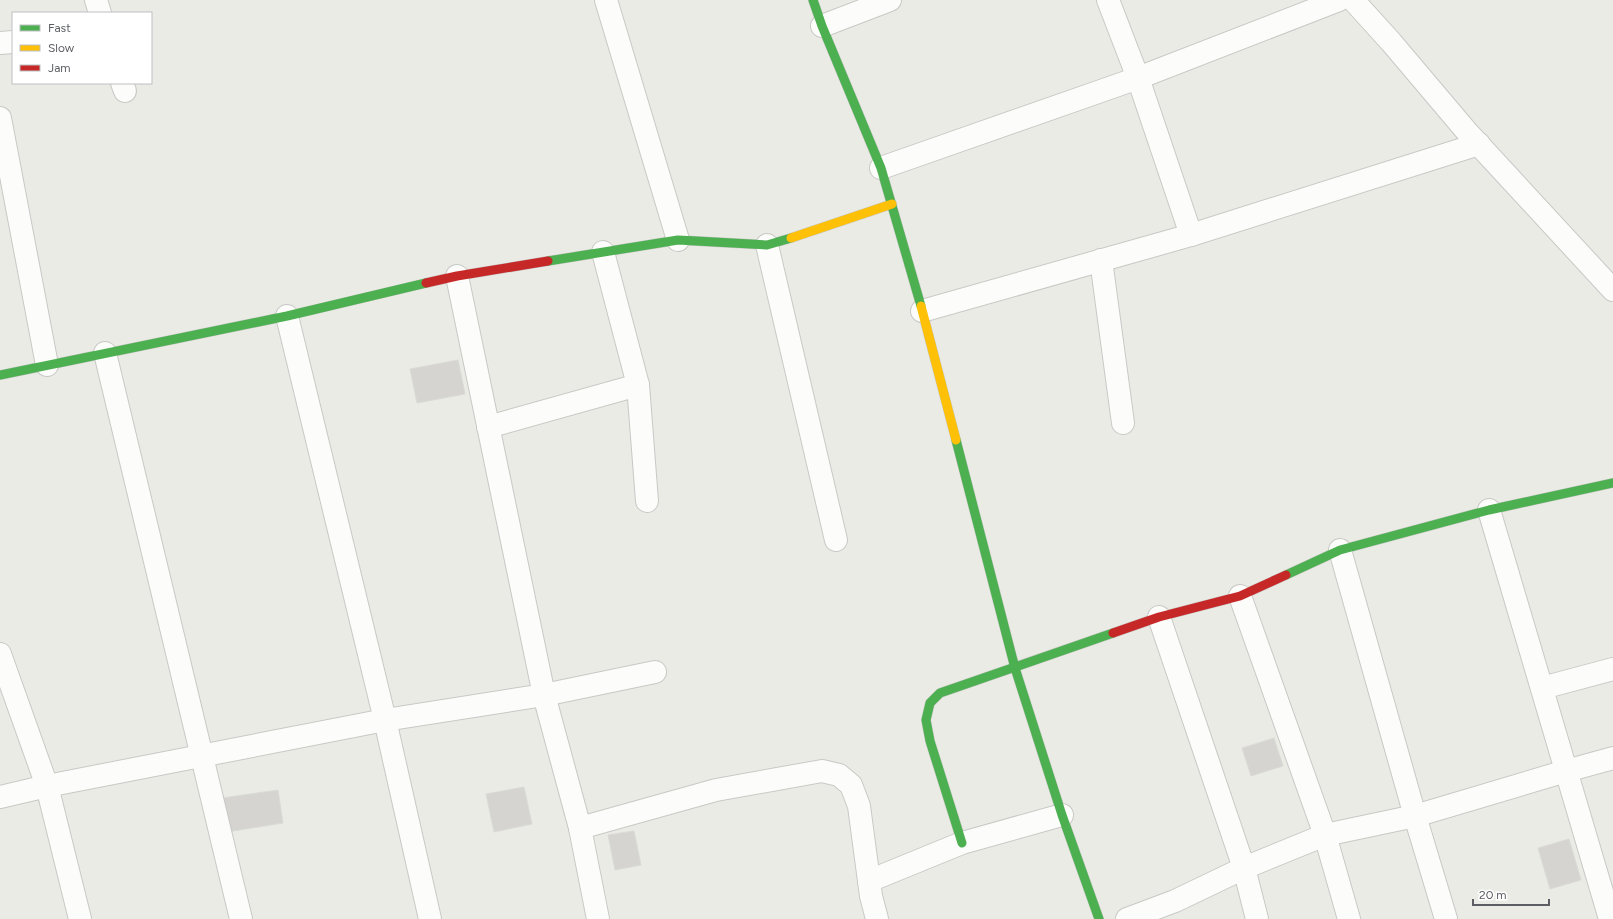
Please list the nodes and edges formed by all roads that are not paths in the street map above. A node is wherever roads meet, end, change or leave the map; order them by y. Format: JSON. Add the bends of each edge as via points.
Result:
{"nodes":[{"id":1,"x":96,"y":0,"type":"edge"},
{"id":2,"x":606,"y":0,"type":"edge"},
{"id":3,"x":813,"y":0,"type":"edge"},
{"id":4,"x":890,"y":0,"type":"edge"},
{"id":5,"x":1108,"y":0,"type":"edge"},
{"id":6,"x":1339,"y":0,"type":"edge"},
{"id":7,"x":1353,"y":0,"type":"edge"},
{"id":8,"x":100,"y":12,"type":"edge"},
{"id":9,"x":822,"y":26,"type":"junction"},
{"id":10,"x":12,"y":42,"type":"edge"},
{"id":11,"x":0,"y":43,"type":"edge"},
{"id":12,"x":1138,"y":78,"type":"junction"},
{"id":13,"x":0,"y":118,"type":"edge"},
{"id":14,"x":1479,"y":144,"type":"junction"},
{"id":15,"x":881,"y":168,"type":"junction"},
{"id":16,"x":892,"y":204,"type":"junction"},
{"id":17,"x":1192,"y":235,"type":"junction"},
{"id":18,"x":678,"y":240,"type":"junction"},
{"id":19,"x":767,"y":245,"type":"junction"},
{"id":20,"x":603,"y":252,"type":"junction"},
{"id":21,"x":1101,"y":260,"type":"junction"},
{"id":22,"x":457,"y":276,"type":"junction"},
{"id":23,"x":1613,"y":290,"type":"edge"},
{"id":24,"x":922,"y":311,"type":"junction"},
{"id":25,"x":287,"y":316,"type":"junction"},
{"id":26,"x":105,"y":353,"type":"junction"},
{"id":27,"x":47,"y":365,"type":"junction"},
{"id":28,"x":0,"y":375,"type":"edge"},
{"id":29,"x":638,"y":385,"type":"junction"},
{"id":30,"x":1123,"y":423,"type":"dead end"},
{"id":31,"x":488,"y":427,"type":"junction"},
{"id":32,"x":1613,"y":483,"type":"edge"},
{"id":33,"x":647,"y":501,"type":"dead end"},
{"id":34,"x":1489,"y":510,"type":"junction"},
{"id":35,"x":836,"y":540,"type":"dead end"},
{"id":36,"x":1340,"y":550,"type":"junction"},
{"id":37,"x":1240,"y":596,"type":"junction"},
{"id":38,"x":1159,"y":616,"type":"junction"},
{"id":39,"x":0,"y":654,"type":"edge"},
{"id":40,"x":1014,"y":668,"type":"junction"},
{"id":41,"x":1613,"y":670,"type":"edge"},
{"id":42,"x":655,"y":672,"type":"dead end"},
{"id":43,"x":1542,"y":688,"type":"junction"},
{"id":44,"x":544,"y":695,"type":"junction"},
{"id":45,"x":385,"y":720,"type":"junction"},
{"id":46,"x":201,"y":757,"type":"junction"},
{"id":47,"x":1613,"y":758,"type":"edge"},
{"id":48,"x":1566,"y":770,"type":"junction"},
{"id":49,"x":47,"y":786,"type":"junction"},
{"id":50,"x":0,"y":798,"type":"edge"},
{"id":51,"x":1062,"y":815,"type":"junction"},
{"id":52,"x":1415,"y":816,"type":"junction"},
{"id":53,"x":580,"y":828,"type":"junction"},
{"id":54,"x":1325,"y":835,"type":"junction"},
{"id":55,"x":962,"y":843,"type":"junction"},
{"id":56,"x":1244,"y":868,"type":"junction"},
{"id":57,"x":869,"y":881,"type":"junction"},
{"id":58,"x":1611,"y":917,"type":"edge"},
{"id":59,"x":80,"y":919,"type":"edge"},
{"id":60,"x":241,"y":919,"type":"edge"},
{"id":61,"x":430,"y":919,"type":"edge"},
{"id":62,"x":598,"y":919,"type":"edge"},
{"id":63,"x":877,"y":919,"type":"edge"},
{"id":64,"x":1099,"y":919,"type":"edge"},
{"id":65,"x":1127,"y":919,"type":"edge"},
{"id":66,"x":1257,"y":919,"type":"edge"},
{"id":67,"x":1349,"y":919,"type":"edge"},
{"id":68,"x":1446,"y":919,"type":"edge"}],
"edges":[{"from":1,"to":8,"type":"street"},
{"from":2,"to":18,"type":"street"},
{"from":3,"to":9,"type":"street"},
{"from":4,"to":9,"type":"street"},
{"from":5,"to":12,"type":"street"},
{"from":6,"to":12,"type":"street"},
{"from":7,"to":14,"type":"street"},
{"from":9,"to":15,"type":"street"},
{"from":10,"to":11,"type":"street"},
{"from":12,"to":15,"type":"street"},
{"from":12,"to":17,"type":"street"},
{"from":13,"to":27,"type":"street"},
{"from":14,"to":17,"type":"street"},
{"from":14,"to":23,"type":"street"},
{"from":15,"to":16,"type":"street"},
{"from":16,"to":19,"type":"street"},
{"from":16,"to":24,"type":"street"},
{"from":17,"to":21,"type":"street"},
{"from":18,"to":19,"type":"street"},
{"from":18,"to":20,"type":"street"},
{"from":19,"to":35,"type":"street"},
{"from":20,"to":22,"type":"street"},
{"from":20,"to":29,"type":"street"},
{"from":21,"to":24,"type":"street"},
{"from":21,"to":30,"type":"street"},
{"from":22,"to":25,"type":"street"},
{"from":22,"to":31,"type":"street"},
{"from":24,"to":40,"type":"street"},
{"from":25,"to":26,"type":"street"},
{"from":25,"to":45,"type":"street"},
{"from":26,"to":27,"type":"street"},
{"from":26,"to":46,"type":"street"},
{"from":27,"to":28,"type":"street"},
{"from":29,"to":31,"type":"street"},
{"from":29,"to":33,"type":"street"},
{"from":31,"to":44,"type":"street"},
{"from":32,"to":34,"type":"street"},
{"from":34,"to":36,"type":"street"},
{"from":34,"to":43,"type":"street"},
{"from":36,"to":37,"type":"street"},
{"from":36,"to":52,"type":"street"},
{"from":37,"to":38,"type":"street"},
{"from":37,"to":54,"type":"street"},
{"from":38,"to":40,"type":"street"},
{"from":38,"to":56,"type":"street"},
{"from":39,"to":49,"type":"street"},
{"from":40,"to":51,"type":"street"},
{"from":40,"to":55,"type":"street","via":[[940,693],[930,703],[926,720],[930,741]]},
{"from":41,"to":43,"type":"street"},
{"from":42,"to":44,"type":"street"},
{"from":43,"to":48,"type":"street"},
{"from":44,"to":45,"type":"street"},
{"from":44,"to":53,"type":"street"},
{"from":45,"to":46,"type":"street"},
{"from":45,"to":61,"type":"street"},
{"from":46,"to":49,"type":"street"},
{"from":46,"to":60,"type":"street"},
{"from":47,"to":48,"type":"street"},
{"from":48,"to":52,"type":"street"},
{"from":48,"to":58,"type":"street"},
{"from":49,"to":50,"type":"street"},
{"from":49,"to":59,"type":"street"},
{"from":51,"to":55,"type":"street"},
{"from":51,"to":64,"type":"street"},
{"from":52,"to":54,"type":"street"},
{"from":52,"to":68,"type":"street"},
{"from":53,"to":57,"type":"street","via":[[716,790],[822,771],[839,775],[851,786],[858,806]]},
{"from":53,"to":62,"type":"street"},
{"from":54,"to":56,"type":"street"},
{"from":54,"to":67,"type":"street"},
{"from":55,"to":57,"type":"street"},
{"from":56,"to":65,"type":"street","via":[[1174,901]]},
{"from":56,"to":66,"type":"street"},
{"from":57,"to":63,"type":"street"}]}
